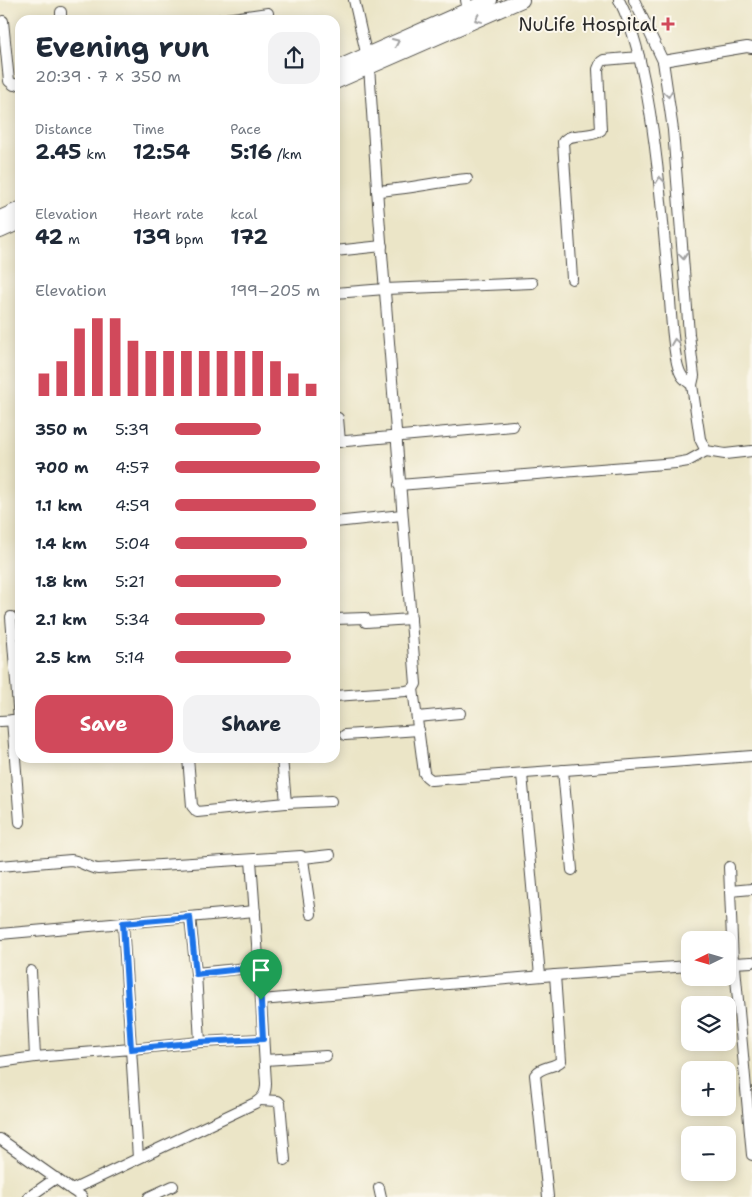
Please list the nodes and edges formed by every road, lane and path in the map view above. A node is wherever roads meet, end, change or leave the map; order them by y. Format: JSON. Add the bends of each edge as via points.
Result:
{"nodes":[{"id":1,"x":354,"y":0,"type":"edge"},
{"id":2,"x":490,"y":0,"type":"edge"},
{"id":3,"x":522,"y":0,"type":"edge"},
{"id":4,"x":618,"y":0,"type":"edge"},
{"id":5,"x":634,"y":0,"type":"edge"},
{"id":6,"x":467,"y":5,"type":"edge"},
{"id":7,"x":268,"y":13,"type":"dead end"},
{"id":8,"x":254,"y":15,"type":"edge"},
{"id":9,"x":3,"y":21,"type":"dead end"},
{"id":10,"x":752,"y":48,"type":"edge"},
{"id":11,"x":639,"y":57,"type":"junction"},
{"id":12,"x":367,"y":61,"type":"junction"},
{"id":13,"x":663,"y":61,"type":"junction"},
{"id":14,"x":340,"y":68,"type":"edge"},
{"id":15,"x":340,"y":79,"type":"edge"},
{"id":16,"x":15,"y":85,"type":"edge"},
{"id":17,"x":468,"y":178,"type":"dead end"},
{"id":18,"x":377,"y":191,"type":"junction"},
{"id":19,"x":15,"y":210,"type":"edge"},
{"id":20,"x":1,"y":214,"type":"edge"},
{"id":21,"x":15,"y":224,"type":"edge"},
{"id":22,"x":0,"y":231,"type":"edge"},
{"id":23,"x":382,"y":246,"type":"junction"},
{"id":24,"x":340,"y":250,"type":"edge"},
{"id":25,"x":572,"y":279,"type":"dead end"},
{"id":26,"x":532,"y":284,"type":"dead end"},
{"id":27,"x":385,"y":289,"type":"junction"},
{"id":28,"x":340,"y":293,"type":"edge"},
{"id":29,"x":692,"y":385,"type":"junction"},
{"id":30,"x":512,"y":426,"type":"dead end"},
{"id":31,"x":397,"y":436,"type":"junction"},
{"id":32,"x":340,"y":442,"type":"edge"},
{"id":33,"x":706,"y":451,"type":"junction"},
{"id":34,"x":752,"y":451,"type":"edge"},
{"id":35,"x":400,"y":485,"type":"junction"},
{"id":36,"x":402,"y":515,"type":"junction"},
{"id":37,"x":340,"y":521,"type":"edge"},
{"id":38,"x":11,"y":617,"type":"dead end"},
{"id":39,"x":340,"y":618,"type":"edge"},
{"id":40,"x":411,"y":619,"type":"junction"},
{"id":41,"x":15,"y":686,"type":"edge"},
{"id":42,"x":414,"y":689,"type":"junction"},
{"id":43,"x":340,"y":696,"type":"edge"},
{"id":44,"x":460,"y":713,"type":"dead end"},
{"id":45,"x":417,"y":717,"type":"junction"},
{"id":46,"x":15,"y":720,"type":"edge"},
{"id":47,"x":0,"y":722,"type":"edge"},
{"id":48,"x":419,"y":730,"type":"junction"},
{"id":49,"x":345,"y":735,"type":"dead end"},
{"id":50,"x":752,"y":756,"type":"edge"},
{"id":51,"x":18,"y":763,"type":"edge"},
{"id":52,"x":188,"y":763,"type":"edge"},
{"id":53,"x":282,"y":763,"type":"edge"},
{"id":54,"x":563,"y":770,"type":"junction"},
{"id":55,"x":522,"y":774,"type":"junction"},
{"id":56,"x":331,"y":801,"type":"dead end"},
{"id":57,"x":286,"y":804,"type":"junction"},
{"id":58,"x":20,"y":822,"type":"dead end"},
{"id":59,"x":330,"y":855,"type":"dead end"},
{"id":60,"x":303,"y":858,"type":"junction"},
{"id":61,"x":251,"y":860,"type":"junction"},
{"id":62,"x":0,"y":866,"type":"edge"},
{"id":63,"x":729,"y":867,"type":"dead end"},
{"id":64,"x":572,"y":870,"type":"dead end"},
{"id":65,"x":752,"y":890,"type":"edge"},
{"id":66,"x":730,"y":891,"type":"junction"},
{"id":67,"x":255,"y":911,"type":"junction"},
{"id":68,"x":311,"y":914,"type":"dead end"},
{"id":69,"x":190,"y":917,"type":"junction"},
{"id":70,"x":123,"y":923,"type":"junction"},
{"id":71,"x":730,"y":931,"type":"edge"},
{"id":72,"x":0,"y":934,"type":"edge"},
{"id":73,"x":752,"y":962,"type":"edge"},
{"id":74,"x":736,"y":963,"type":"edge"},
{"id":75,"x":259,"y":967,"type":"junction"},
{"id":76,"x":681,"y":967,"type":"edge"},
{"id":77,"x":31,"y":971,"type":"dead end"},
{"id":78,"x":196,"y":974,"type":"junction"},
{"id":79,"x":555,"y":974,"type":"junction"},
{"id":80,"x":540,"y":976,"type":"junction"},
{"id":81,"x":733,"y":986,"type":"edge"},
{"id":82,"x":261,"y":1000,"type":"junction"},
{"id":83,"x":263,"y":1039,"type":"junction"},
{"id":84,"x":200,"y":1042,"type":"junction"},
{"id":85,"x":131,"y":1049,"type":"junction"},
{"id":86,"x":326,"y":1056,"type":"dead end"},
{"id":87,"x":35,"y":1057,"type":"junction"},
{"id":88,"x":265,"y":1060,"type":"junction"},
{"id":89,"x":0,"y":1062,"type":"edge"},
{"id":90,"x":260,"y":1100,"type":"junction"},
{"id":91,"x":0,"y":1140,"type":"edge"},
{"id":92,"x":752,"y":1155,"type":"edge"},
{"id":93,"x":138,"y":1158,"type":"junction"},
{"id":94,"x":285,"y":1160,"type":"dead end"},
{"id":95,"x":56,"y":1178,"type":"junction"},
{"id":96,"x":173,"y":1186,"type":"dead end"},
{"id":97,"x":72,"y":1190,"type":"junction"},
{"id":98,"x":29,"y":1197,"type":"edge"},
{"id":99,"x":82,"y":1197,"type":"edge"},
{"id":100,"x":149,"y":1197,"type":"edge"},
{"id":101,"x":548,"y":1197,"type":"edge"}],
"edges":[{"from":1,"to":12,"type":"street"},
{"from":2,"to":6,"type":"highway"},
{"from":3,"to":12,"type":"highway","one_way":true},
{"from":4,"to":11,"type":"street"},
{"from":5,"to":13,"type":"street"},
{"from":12,"to":6,"type":"highway","one_way":true},
{"from":7,"to":8,"type":"street"},
{"from":9,"to":16,"type":"street","via":[[9,81]]},
{"from":10,"to":13,"type":"street"},
{"from":11,"to":25,"type":"street","via":[[601,62],[598,69],[601,130],[567,138],[563,142]]},
{"from":29,"to":11,"type":"street","one_way":true,"via":[[682,378],[678,364],[654,132]]},
{"from":12,"to":14,"type":"highway"},
{"from":12,"to":15,"type":"highway"},
{"from":12,"to":18,"type":"street"},
{"from":13,"to":29,"type":"street","one_way":true,"via":[[673,130],[694,376]]},
{"from":17,"to":18,"type":"street"},
{"from":18,"to":23,"type":"street"},
{"from":19,"to":20,"type":"highway"},
{"from":21,"to":22,"type":"highway"},
{"from":23,"to":24,"type":"street"},
{"from":23,"to":27,"type":"street"},
{"from":26,"to":27,"type":"street"},
{"from":27,"to":28,"type":"street"},
{"from":27,"to":31,"type":"street"},
{"from":29,"to":33,"type":"street","via":[[700,439]]},
{"from":30,"to":31,"type":"street"},
{"from":31,"to":32,"type":"street"},
{"from":31,"to":35,"type":"street"},
{"from":33,"to":34,"type":"street","via":[[725,454]]},
{"from":33,"to":35,"type":"street","via":[[688,461],[676,463]]},
{"from":35,"to":36,"type":"street"},
{"from":36,"to":37,"type":"street"},
{"from":36,"to":40,"type":"street"},
{"from":38,"to":41,"type":"street"},
{"from":39,"to":40,"type":"street","via":[[365,618],[366,622]]},
{"from":40,"to":42,"type":"street"},
{"from":42,"to":43,"type":"street"},
{"from":42,"to":45,"type":"street"},
{"from":44,"to":45,"type":"street"},
{"from":45,"to":48,"type":"street"},
{"from":46,"to":47,"type":"street"},
{"from":48,"to":49,"type":"street"},
{"from":48,"to":55,"type":"street","via":[[424,773],[428,779]]},
{"from":50,"to":54,"type":"street"},
{"from":51,"to":58,"type":"street"},
{"from":52,"to":57,"type":"street","via":[[192,806],[196,812]]},
{"from":53,"to":57,"type":"street"},
{"from":54,"to":55,"type":"street"},
{"from":54,"to":64,"type":"street"},
{"from":55,"to":80,"type":"street"},
{"from":56,"to":57,"type":"street"},
{"from":59,"to":60,"type":"street"},
{"from":60,"to":61,"type":"street"},
{"from":60,"to":68,"type":"street"},
{"from":61,"to":62,"type":"street","via":[[98,869],[71,860]]},
{"from":61,"to":67,"type":"street"},
{"from":63,"to":66,"type":"street"},
{"from":65,"to":66,"type":"street"},
{"from":66,"to":71,"type":"street"},
{"from":67,"to":69,"type":"street"},
{"from":67,"to":75,"type":"street"},
{"from":69,"to":70,"type":"street"},
{"from":69,"to":78,"type":"street"},
{"from":70,"to":72,"type":"street"},
{"from":70,"to":85,"type":"street"},
{"from":73,"to":74,"type":"street"},
{"from":75,"to":78,"type":"street"},
{"from":75,"to":82,"type":"street"},
{"from":76,"to":79,"type":"street"},
{"from":77,"to":87,"type":"street"},
{"from":78,"to":84,"type":"street"},
{"from":79,"to":80,"type":"street"},
{"from":79,"to":101,"type":"street","via":[[561,1061],[556,1066],[539,1070],[535,1075]]},
{"from":80,"to":82,"type":"street"},
{"from":81,"to":92,"type":"street"},
{"from":82,"to":83,"type":"street"},
{"from":83,"to":84,"type":"street"},
{"from":83,"to":88,"type":"street"},
{"from":84,"to":85,"type":"street"},
{"from":85,"to":87,"type":"street"},
{"from":85,"to":93,"type":"street"},
{"from":86,"to":88,"type":"street"},
{"from":87,"to":89,"type":"street"},
{"from":88,"to":90,"type":"street","via":[[266,1090]]},
{"from":90,"to":93,"type":"street"},
{"from":90,"to":94,"type":"street","via":[[280,1103]]},
{"from":91,"to":95,"type":"street"},
{"from":93,"to":97,"type":"street"},
{"from":95,"to":97,"type":"street"},
{"from":95,"to":98,"type":"street"},
{"from":96,"to":100,"type":"street"},
{"from":97,"to":99,"type":"street"}]}
